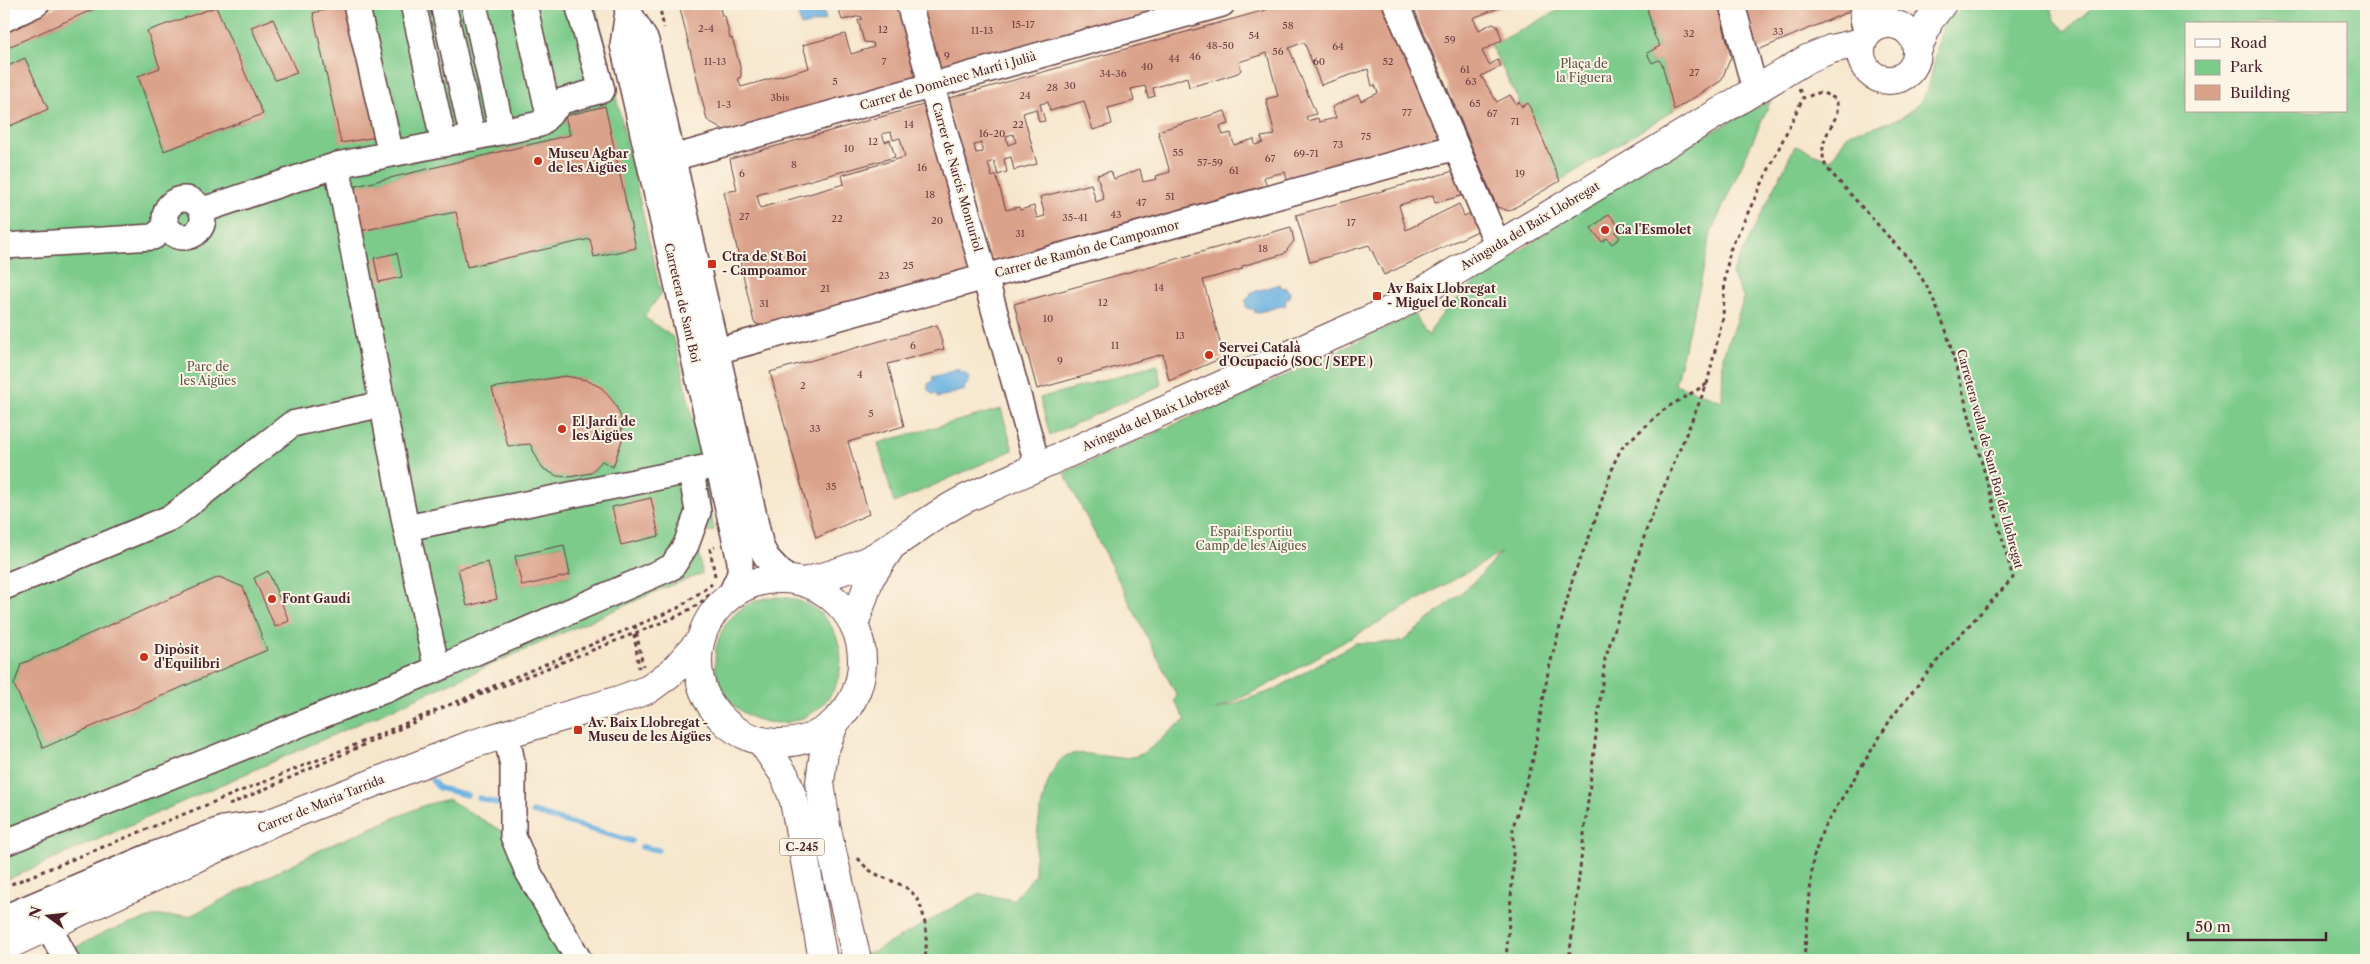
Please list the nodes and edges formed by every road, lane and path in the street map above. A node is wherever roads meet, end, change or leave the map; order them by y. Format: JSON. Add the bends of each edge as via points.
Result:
{"nodes":[{"id":1,"x":36,"y":4,"type":"edge"},
{"id":2,"x":356,"y":4,"type":"edge"},
{"id":3,"x":413,"y":4,"type":"edge"},
{"id":4,"x":443,"y":4,"type":"edge"},
{"id":5,"x":474,"y":4,"type":"edge"},
{"id":6,"x":524,"y":4,"type":"edge"},
{"id":7,"x":578,"y":4,"type":"edge"},
{"id":8,"x":909,"y":4,"type":"edge"},
{"id":9,"x":1222,"y":4,"type":"edge"},
{"id":10,"x":1396,"y":4,"type":"edge"},
{"id":11,"x":1732,"y":4,"type":"edge"},
{"id":12,"x":1864,"y":4,"type":"edge"},
{"id":13,"x":1926,"y":4,"type":"edge"},
{"id":14,"x":1942,"y":4,"type":"edge"},
{"id":15,"x":627,"y":7,"type":"edge"},
{"id":16,"x":4,"y":18,"type":"edge"},
{"id":17,"x":1879,"y":26,"type":"edge"},
{"id":18,"x":1918,"y":49,"type":"junction"},
{"id":19,"x":1798,"y":64,"type":"junction"},
{"id":20,"x":1869,"y":72,"type":"junction"},
{"id":21,"x":932,"y":86,"type":"junction"},
{"id":22,"x":1755,"y":90,"type":"junction"},
{"id":23,"x":1804,"y":98,"type":"junction"},
{"id":24,"x":549,"y":115,"type":"junction"},
{"id":25,"x":502,"y":132,"type":"junction"},
{"id":26,"x":472,"y":138,"type":"junction"},
{"id":27,"x":444,"y":144,"type":"junction"},
{"id":28,"x":1456,"y":147,"type":"junction"},
{"id":29,"x":391,"y":154,"type":"junction"},
{"id":30,"x":673,"y":158,"type":"junction"},
{"id":31,"x":336,"y":165,"type":"junction"},
{"id":32,"x":4,"y":246,"type":"edge"},
{"id":33,"x":1498,"y":246,"type":"junction"},
{"id":34,"x":985,"y":277,"type":"junction"},
{"id":35,"x":717,"y":351,"type":"junction"},
{"id":36,"x":1707,"y":384,"type":"junction"},
{"id":37,"x":383,"y":404,"type":"junction"},
{"id":38,"x":719,"y":465,"type":"junction"},
{"id":39,"x":1038,"y":467,"type":"junction"},
{"id":40,"x":691,"y":471,"type":"junction"},
{"id":41,"x":406,"y":528,"type":"junction"},
{"id":42,"x":894,"y":544,"type":"junction"},
{"id":43,"x":717,"y":547,"type":"dead end"},
{"id":44,"x":794,"y":580,"type":"junction"},
{"id":45,"x":4,"y":587,"type":"edge"},
{"id":46,"x":724,"y":591,"type":"junction"},
{"id":47,"x":635,"y":625,"type":"junction"},
{"id":48,"x":854,"y":625,"type":"junction"},
{"id":49,"x":636,"y":634,"type":"junction"},
{"id":50,"x":700,"y":641,"type":"junction"},
{"id":51,"x":437,"y":669,"type":"junction"},
{"id":52,"x":644,"y":675,"type":"junction"},
{"id":53,"x":708,"y":702,"type":"junction"},
{"id":54,"x":449,"y":706,"type":"junction"},
{"id":55,"x":835,"y":722,"type":"junction"},
{"id":56,"x":506,"y":734,"type":"junction"},
{"id":57,"x":762,"y":741,"type":"junction"},
{"id":58,"x":226,"y":807,"type":"dead end"},
{"id":59,"x":273,"y":822,"type":"junction"},
{"id":60,"x":4,"y":843,"type":"edge"},
{"id":61,"x":853,"y":852,"type":"dead end"},
{"id":62,"x":4,"y":888,"type":"edge"},
{"id":63,"x":4,"y":918,"type":"edge"},
{"id":64,"x":48,"y":926,"type":"junction"},
{"id":65,"x":4,"y":947,"type":"edge"},
{"id":66,"x":66,"y":960,"type":"edge"},
{"id":67,"x":579,"y":960,"type":"edge"},
{"id":68,"x":823,"y":960,"type":"edge"},
{"id":69,"x":857,"y":960,"type":"edge"},
{"id":70,"x":925,"y":960,"type":"edge"},
{"id":71,"x":1506,"y":960,"type":"edge"},
{"id":72,"x":1569,"y":960,"type":"edge"},
{"id":73,"x":1804,"y":960,"type":"edge"}],
"edges":[{"from":1,"to":16,"type":"street"},
{"from":2,"to":29,"type":"street"},
{"from":3,"to":27,"type":"street"},
{"from":4,"to":26,"type":"street"},
{"from":5,"to":25,"type":"street"},
{"from":6,"to":24,"type":"street"},
{"from":7,"to":24,"type":"street","via":[[602,90],[562,101]]},
{"from":8,"to":21,"type":"street","name":"Carrer de Narcís Monturiol"},
{"from":9,"to":21,"type":"street","name":"Carrer de Domènec Martí i Julià"},
{"from":10,"to":28,"type":"street"},
{"from":11,"to":22,"type":"street"},
{"from":12,"to":17,"type":"street","via":[[1863,19]]},
{"from":13,"to":17,"type":"main road","name":"Avinguda del Baix Llobregat"},
{"from":14,"to":18,"type":"main road","via":[[1929,21]]},
{"from":15,"to":30,"type":"street","name":"Carretera de Sant Boi","via":[[646,41]]},
{"from":15,"to":38,"type":"street","name":"Carretera de Sant Boi","via":[[623,45]]},
{"from":17,"to":18,"type":"main road","via":[[1910,32]]},
{"from":17,"to":19,"type":"main road","name":"Avinguda del Baix Llobregat"},
{"from":17,"to":20,"type":"main road","via":[[1861,58]]},
{"from":18,"to":20,"type":"main road","via":[[1914,66],[1901,78],[1884,80]]},
{"from":19,"to":20,"type":"main road","via":[[1837,62]]},
{"from":19,"to":22,"type":"main road","name":"Avinguda del Baix Llobregat"},
{"from":19,"to":23,"type":"path"},
{"from":21,"to":30,"type":"street","name":"Carrer de Domènec Martí i Julià"},
{"from":21,"to":34,"type":"street","name":"Carrer de Narcís Monturiol"},
{"from":22,"to":33,"type":"main road","name":"Avinguda del Baix Llobregat"},
{"from":23,"to":36,"type":"path","via":[[1730,250],[1722,317]]},
{"from":23,"to":73,"type":"path","name":"Carretera vella de Sant Boi de Llobregat","via":[[1821,92],[1836,99],[1836,117],[1823,140],[1821,154],[1826,167],[1914,265],[1931,294],[1946,330],[2013,578],[1946,650],[1892,717],[1823,829],[1812,859]]},
{"from":24,"to":25,"type":"street","via":[[540,124]]},
{"from":25,"to":26,"type":"street"},
{"from":26,"to":27,"type":"street"},
{"from":27,"to":29,"type":"street"},
{"from":28,"to":33,"type":"street"},
{"from":28,"to":34,"type":"street","name":"Carrer de Ramón de Campoamor"},
{"from":29,"to":31,"type":"street"},
{"from":30,"to":35,"type":"street","name":"Carretera de Sant Boi"},
{"from":31,"to":32,"type":"street","via":[[203,210],[203,224],[187,237],[177,236],[167,227],[153,237]]},
{"from":31,"to":37,"type":"street"},
{"from":33,"to":39,"type":"main road","name":"Avinguda del Baix Llobregat","via":[[1393,309]]},
{"from":34,"to":35,"type":"street","name":"Carrer de Ramón de Campoamor"},
{"from":34,"to":39,"type":"street","name":"Carrer de Narcís Monturiol"},
{"from":35,"to":44,"type":"street","name":"Carretera de Sant Boi","via":[[762,547],[767,558]]},
{"from":36,"to":71,"type":"path","via":[[1666,408],[1622,447],[1574,574],[1548,672],[1532,764],[1513,827]]},
{"from":36,"to":72,"type":"path","via":[[1648,525],[1605,659]]},
{"from":37,"to":41,"type":"street"},
{"from":37,"to":45,"type":"street","via":[[292,424],[172,517]]},
{"from":38,"to":40,"type":"street"},
{"from":38,"to":46,"type":"street","name":"Carretera de Sant Boi","via":[[741,567]]},
{"from":39,"to":42,"type":"main road","name":"Avinguda del Baix Llobregat","via":[[951,506]]},
{"from":40,"to":41,"type":"street"},
{"from":40,"to":51,"type":"street","via":[[698,512],[686,546],[672,567]]},
{"from":41,"to":51,"type":"street"},
{"from":42,"to":44,"type":"main road","name":"Avinguda del Baix Llobregat","via":[[858,565],[824,577]]},
{"from":42,"to":48,"type":"main road","name":"Avinguda del Baix Llobregat","via":[[870,578]]},
{"from":43,"to":47,"type":"path","via":[[710,548],[715,577],[708,587],[678,608]]},
{"from":44,"to":46,"type":"main road","via":[[757,581]]},
{"from":44,"to":48,"type":"main road","via":[[829,595]]},
{"from":46,"to":49,"type":"path"},
{"from":46,"to":50,"type":"main road"},
{"from":47,"to":49,"type":"path"},
{"from":47,"to":54,"type":"path"},
{"from":48,"to":55,"type":"main road","via":[[862,655],[860,676],[849,706]]},
{"from":49,"to":52,"type":"path"},
{"from":49,"to":54,"type":"path"},
{"from":50,"to":52,"type":"main road","via":[[672,672]]},
{"from":50,"to":53,"type":"main road","via":[[698,673]]},
{"from":51,"to":60,"type":"street"},
{"from":52,"to":53,"type":"main road"},
{"from":52,"to":56,"type":"main road","name":"Carrer de Maria Tarrida","via":[[622,699]]},
{"from":53,"to":57,"type":"main road","via":[[735,730]]},
{"from":54,"to":58,"type":"path"},
{"from":54,"to":62,"type":"path"},
{"from":55,"to":57,"type":"main road","via":[[821,732],[796,742]]},
{"from":55,"to":69,"type":"main road","number":"C-245","via":[[824,752],[820,782],[826,826]]},
{"from":56,"to":59,"type":"main road","name":"Carrer de Maria Tarrida"},
{"from":56,"to":67,"type":"street","via":[[513,766],[513,836],[527,870]]},
{"from":57,"to":68,"type":"main road","number":"C-245","via":[[785,776],[794,801]]},
{"from":59,"to":63,"type":"street","via":[[223,829]]},
{"from":59,"to":64,"type":"main road","name":"Carrer de Maria Tarrida"},
{"from":61,"to":70,"type":"path","via":[[869,872],[904,886],[917,897],[926,940]]},
{"from":64,"to":65,"type":"main road","name":"Carrer de Maria Tarrida"},
{"from":64,"to":66,"type":"street"}]}
